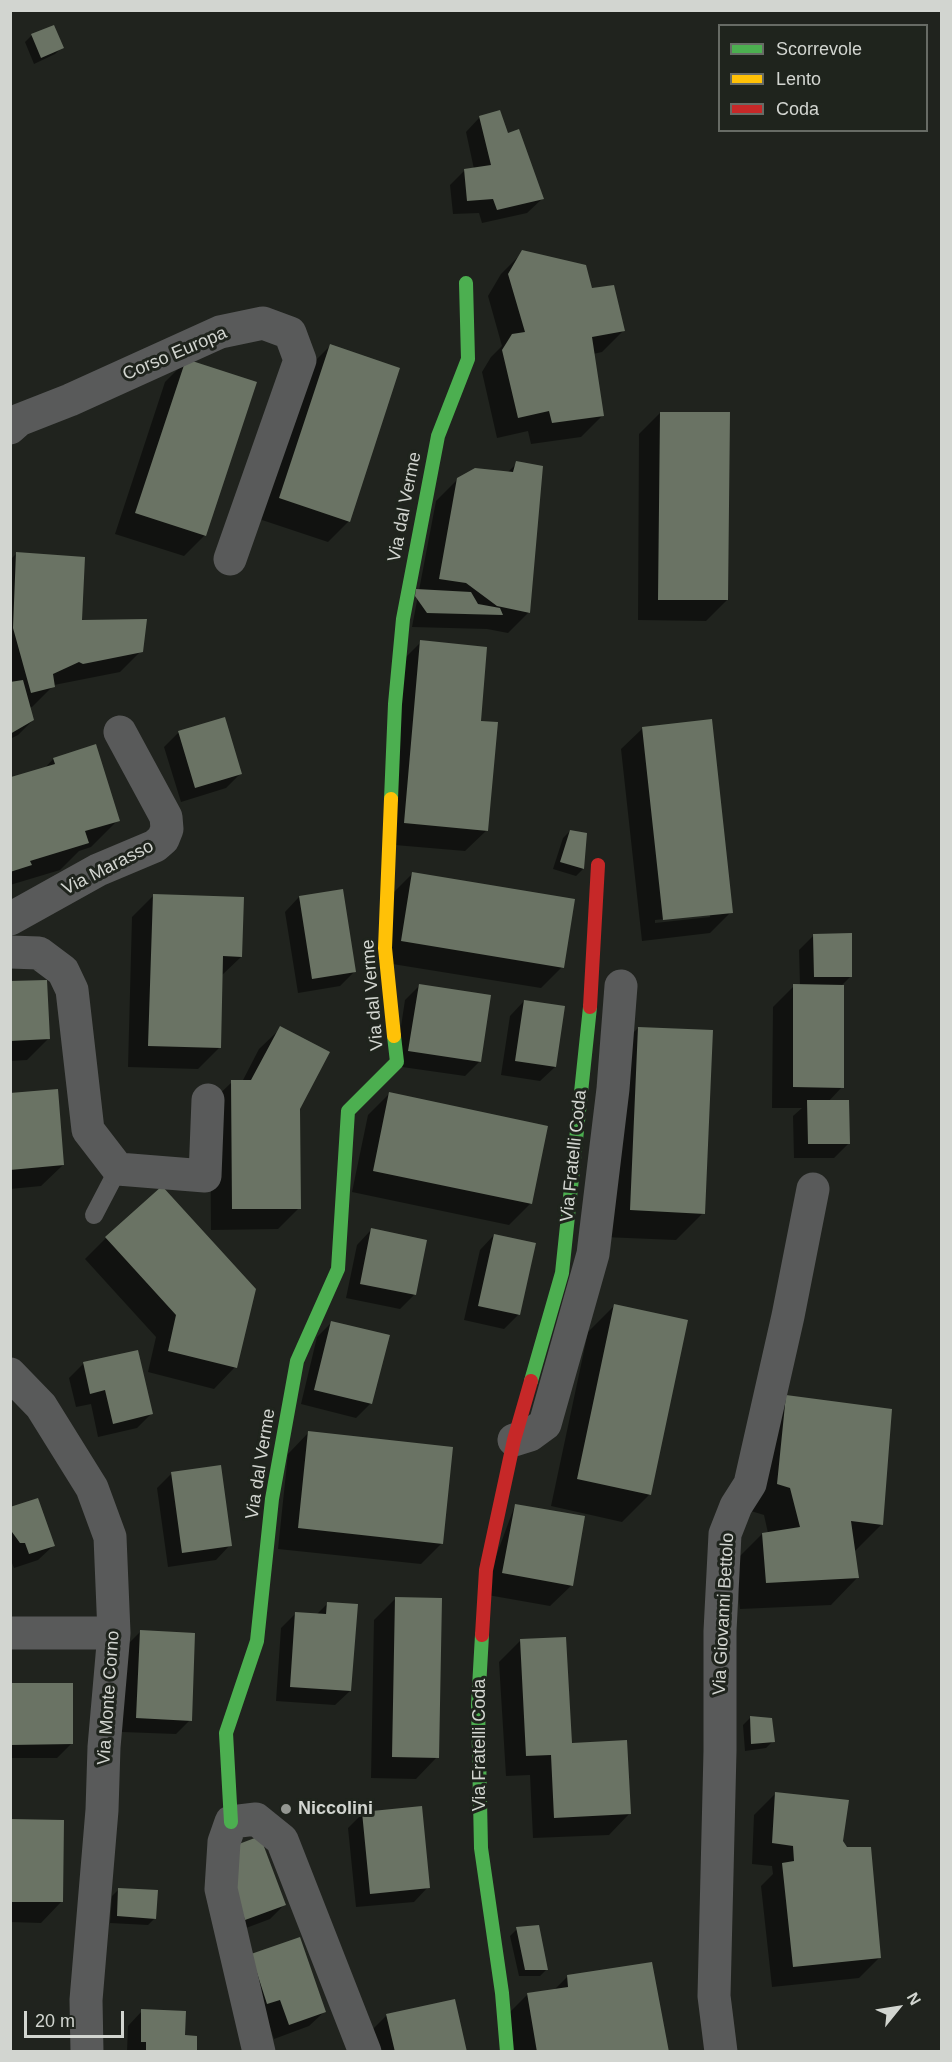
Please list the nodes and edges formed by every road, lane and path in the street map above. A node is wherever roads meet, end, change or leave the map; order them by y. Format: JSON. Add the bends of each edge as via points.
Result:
{"nodes":[{"id":1,"x":466,"y":283,"type":"dead end"},
{"id":2,"x":10,"y":428,"type":"edge"},
{"id":3,"x":230,"y":559,"type":"dead end"},
{"id":4,"x":120,"y":732,"type":"dead end"},
{"id":5,"x":598,"y":865,"type":"dead end"},
{"id":6,"x":10,"y":919,"type":"edge"},
{"id":7,"x":10,"y":952,"type":"edge"},
{"id":8,"x":621,"y":986,"type":"dead end"},
{"id":9,"x":208,"y":1100,"type":"dead end"},
{"id":10,"x":118,"y":1169,"type":"junction"},
{"id":11,"x":813,"y":1189,"type":"dead end"},
{"id":12,"x":94,"y":1215,"type":"dead end"},
{"id":13,"x":10,"y":1374,"type":"edge"},
{"id":14,"x":514,"y":1440,"type":"junction"},
{"id":15,"x":10,"y":1633,"type":"edge"},
{"id":16,"x":114,"y":1633,"type":"junction"},
{"id":17,"x":231,"y":1822,"type":"junction"},
{"id":18,"x":87,"y":2052,"type":"edge"},
{"id":19,"x":259,"y":2052,"type":"edge"},
{"id":20,"x":365,"y":2052,"type":"edge"},
{"id":21,"x":507,"y":2052,"type":"edge"},
{"id":22,"x":721,"y":2052,"type":"edge"}],
"edges":[{"from":1,"to":17,"type":"street","name":"Via dal Verme","via":[[468,359],[438,436],[412,564],[394,715],[385,948],[397,1062],[348,1112],[338,1269],[297,1361],[272,1499],[257,1641],[226,1733]]},
{"from":2,"to":3,"type":"street","name":"Corso Europa","via":[[19,420],[220,332],[263,323],[290,333],[300,360]]},
{"from":4,"to":6,"type":"street","name":"Via Marasso","via":[[166,816],[163,839]]},
{"from":5,"to":14,"type":"street","name":"Via Fratelli Coda","via":[[591,1001],[562,1273]]},
{"from":7,"to":10,"type":"street","via":[[39,953],[63,971],[72,990],[88,1130]]},
{"from":8,"to":14,"type":"street","name":"Via Fratelli Coda","via":[[593,1254],[545,1424]]},
{"from":9,"to":10,"type":"street","via":[[205,1176]]},
{"from":10,"to":12,"type":"lane"},
{"from":11,"to":22,"type":"street","name":"Via Giovanni Bettolo","via":[[750,1484],[724,1534],[714,1996]]},
{"from":13,"to":16,"type":"street","name":"Via Monte Corno","via":[[41,1406],[92,1488],[110,1537]]},
{"from":14,"to":21,"type":"street","name":"Via Fratelli Coda","via":[[486,1570],[478,1705],[481,1848]]},
{"from":15,"to":16,"type":"street"},
{"from":16,"to":18,"type":"street","name":"Via Monte Corno","via":[[88,1964]]},
{"from":17,"to":19,"type":"street","via":[[224,1842],[221,1889]]},
{"from":17,"to":20,"type":"street","via":[[256,1819],[282,1840]]}]}
